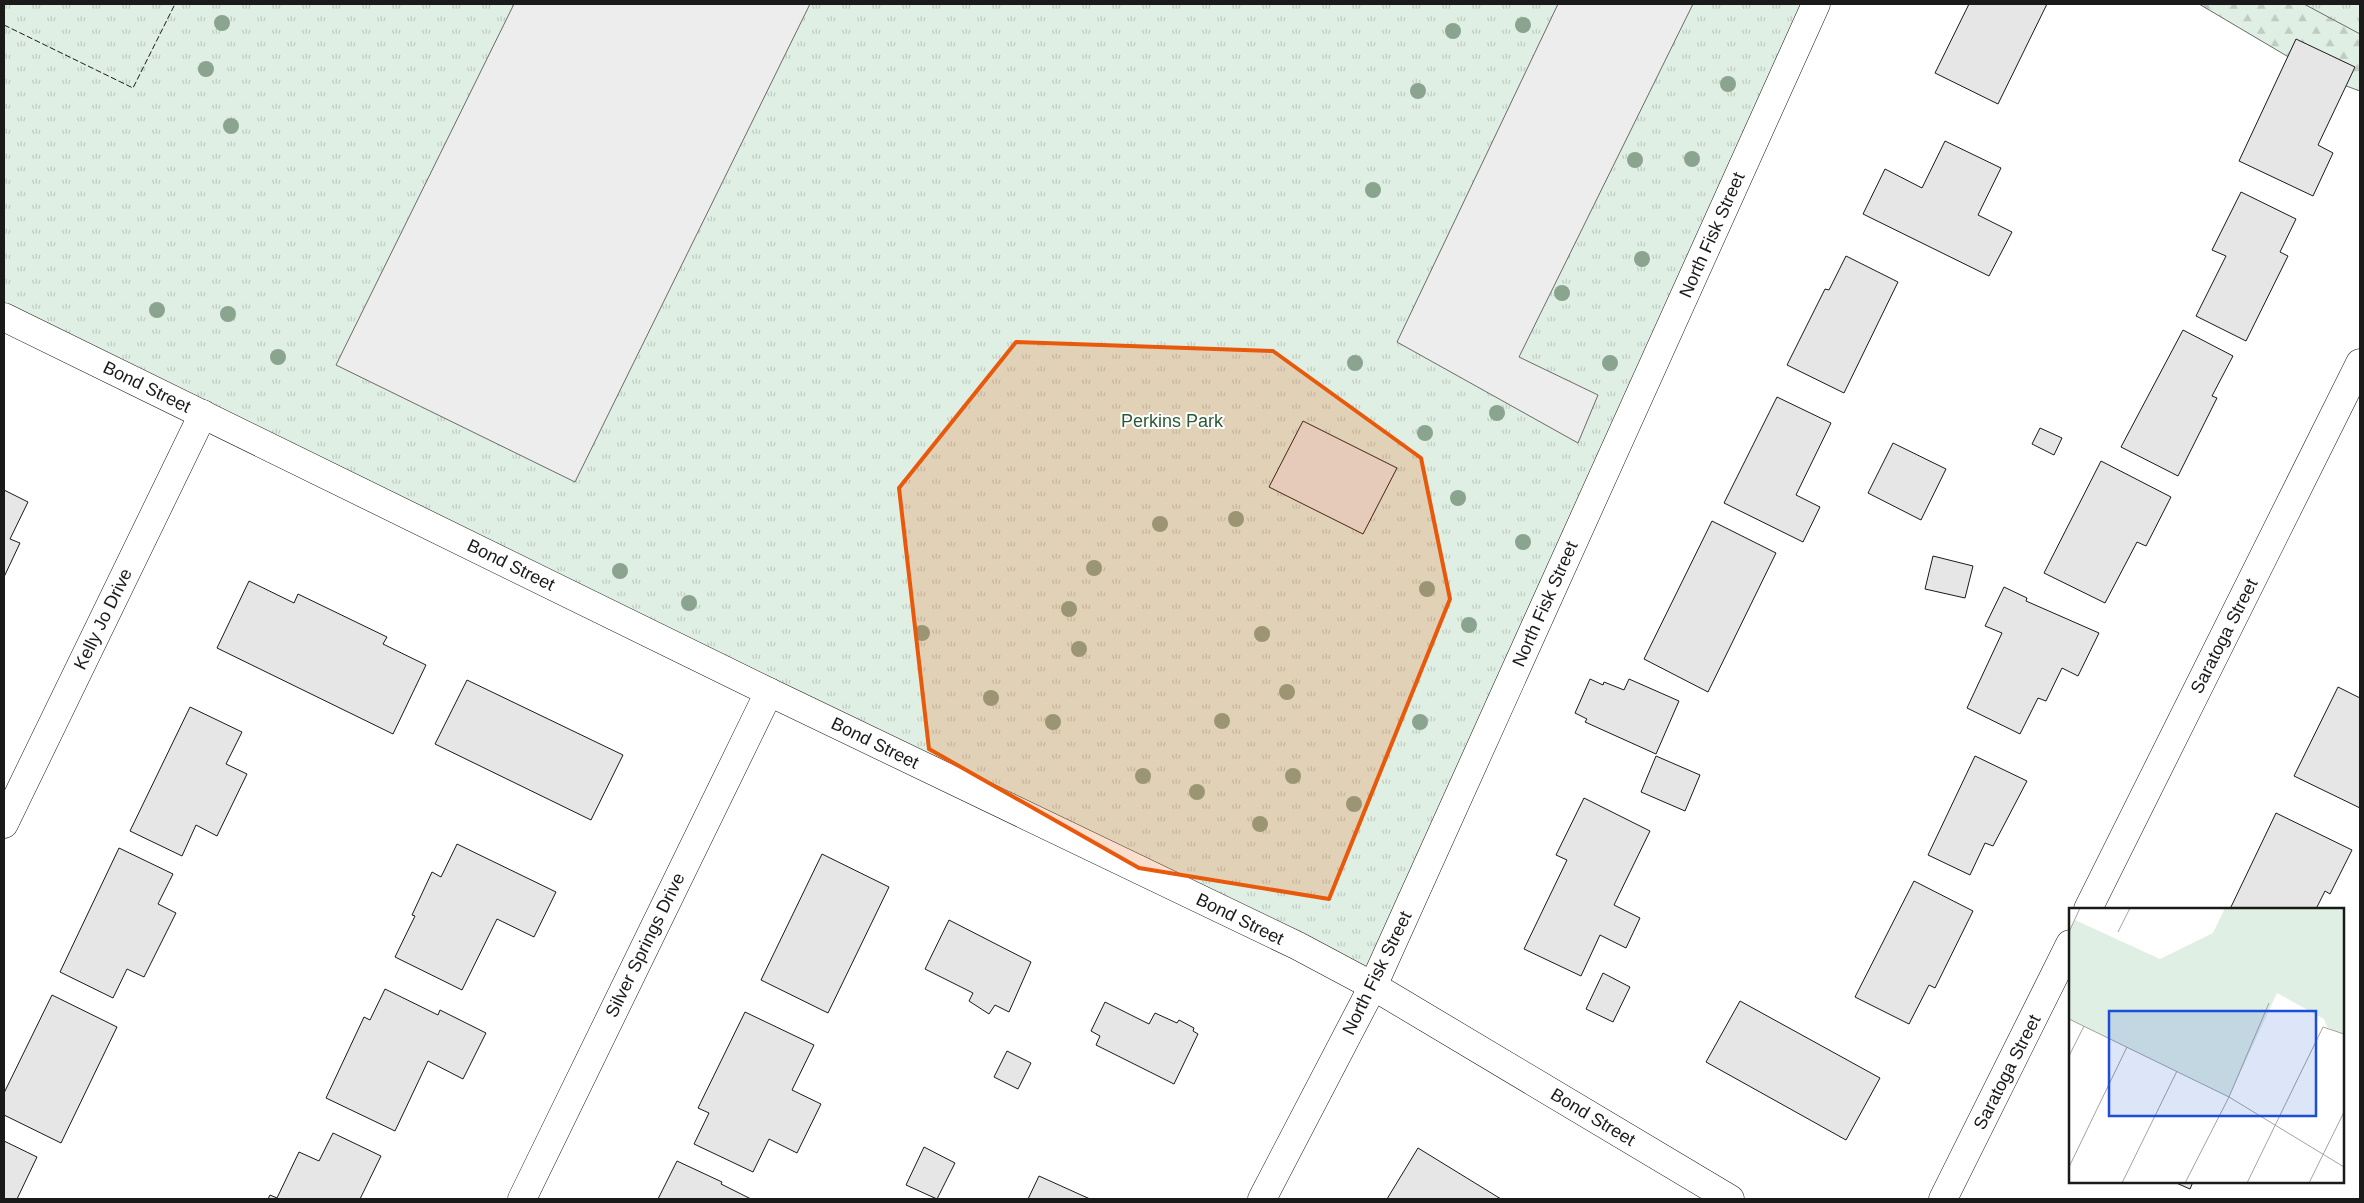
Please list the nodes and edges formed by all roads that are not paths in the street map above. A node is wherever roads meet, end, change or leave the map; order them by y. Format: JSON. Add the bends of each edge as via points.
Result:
{"nodes":[{"id":1,"x":1816,"y":4,"type":"edge"},
{"id":2,"x":4,"y":317,"type":"edge"},
{"id":3,"x":2360,"y":363,"type":"edge"},
{"id":4,"x":203,"y":414,"type":"junction"},
{"id":5,"x":769,"y":692,"type":"junction"},
{"id":6,"x":4,"y":824,"type":"edge"},
{"id":7,"x":2088,"y":908,"type":"edge"},
{"id":8,"x":2069,"y":946,"type":"edge"},
{"id":9,"x":1373,"y":986,"type":"junction"},
{"id":10,"x":522,"y":1199,"type":"edge"},
{"id":11,"x":1262,"y":1199,"type":"edge"},
{"id":12,"x":1730,"y":1199,"type":"edge"},
{"id":13,"x":1943,"y":1199,"type":"edge"}],
"edges":[{"from":1,"to":9,"type":"street","name":"North Fisk Street"},
{"from":2,"to":4,"type":"street","name":"Bond Street"},
{"from":3,"to":7,"type":"street","name":"Saratoga Street"},
{"from":4,"to":5,"type":"street","name":"Bond Street"},
{"from":4,"to":6,"type":"street","name":"Kelly Jo Drive"},
{"from":5,"to":9,"type":"street","name":"Bond Street","via":[[1298,946]]},
{"from":5,"to":10,"type":"street","name":"Silver Springs Drive"},
{"from":8,"to":13,"type":"street","name":"Saratoga Street"},
{"from":9,"to":11,"type":"street","name":"North Fisk Street"},
{"from":9,"to":12,"type":"street","name":"Bond Street"}]}
